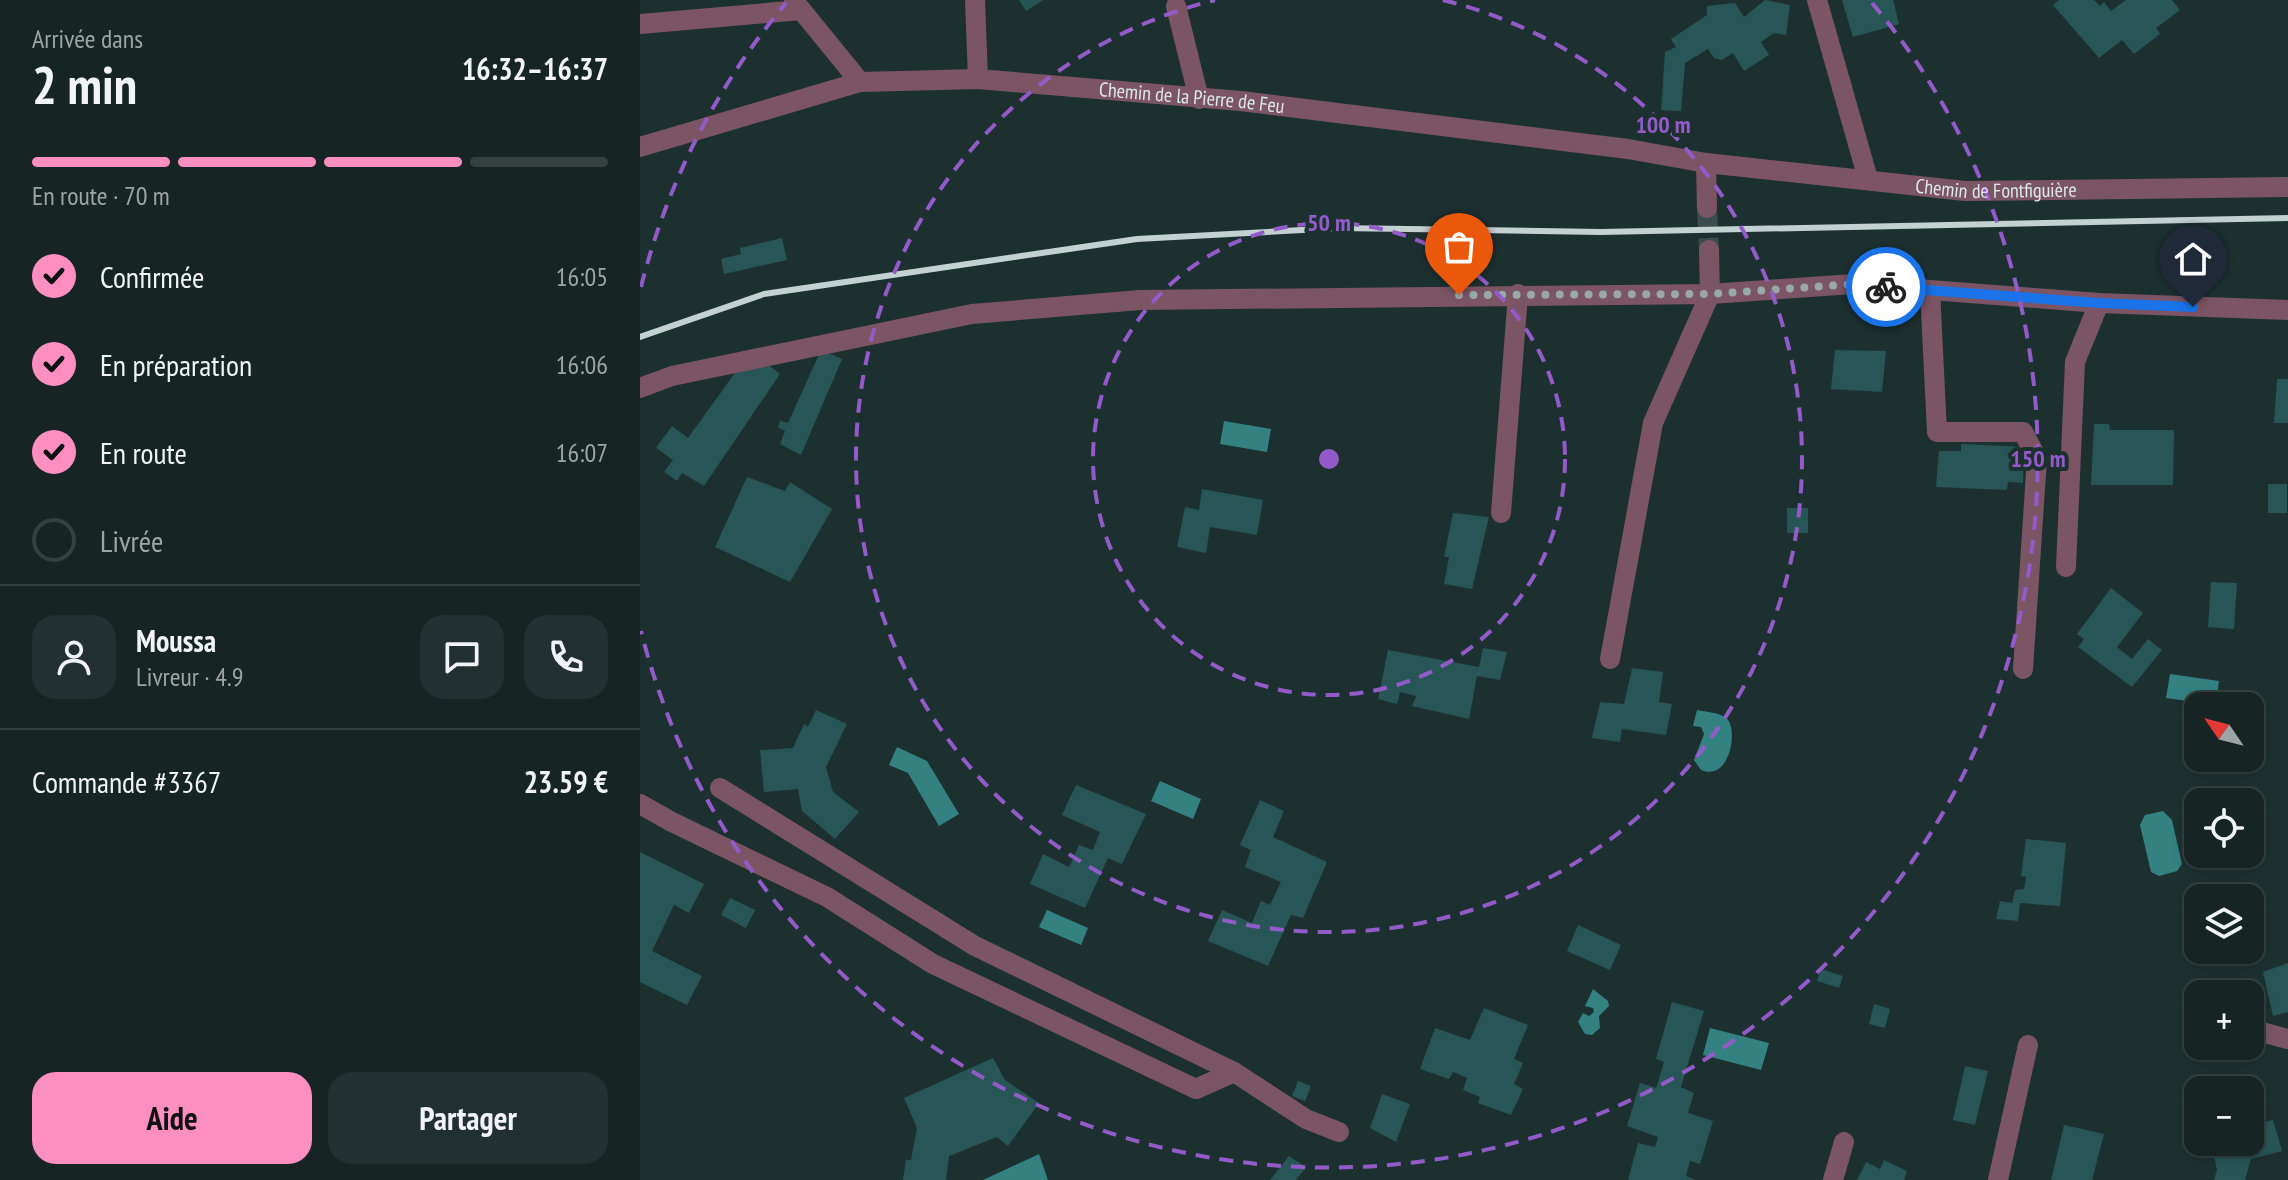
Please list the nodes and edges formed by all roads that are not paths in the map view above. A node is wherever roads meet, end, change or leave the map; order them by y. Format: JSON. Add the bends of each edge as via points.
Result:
{"nodes":[{"id":1,"x":975,"y":0,"type":"edge"},
{"id":2,"x":1817,"y":0,"type":"edge"},
{"id":3,"x":797,"y":5,"type":"edge"},
{"id":4,"x":1176,"y":6,"type":"dead end"},
{"id":5,"x":640,"y":24,"type":"edge"},
{"id":6,"x":978,"y":79,"type":"junction"},
{"id":7,"x":860,"y":82,"type":"junction"},
{"id":8,"x":1199,"y":99,"type":"junction"},
{"id":9,"x":640,"y":147,"type":"edge"},
{"id":10,"x":1706,"y":163,"type":"junction"},
{"id":11,"x":1868,"y":179,"type":"junction"},
{"id":12,"x":2288,"y":187,"type":"edge"},
{"id":13,"x":1707,"y":208,"type":"tunnel mouth"},
{"id":14,"x":1709,"y":250,"type":"tunnel mouth"},
{"id":15,"x":1930,"y":290,"type":"junction"},
{"id":16,"x":1518,"y":294,"type":"junction"},
{"id":17,"x":1710,"y":294,"type":"junction"},
{"id":18,"x":2099,"y":303,"type":"junction"},
{"id":19,"x":2288,"y":310,"type":"edge"},
{"id":20,"x":640,"y":388,"type":"edge"},
{"id":21,"x":1501,"y":513,"type":"dead end"},
{"id":22,"x":2066,"y":567,"type":"dead end"},
{"id":23,"x":1610,"y":659,"type":"dead end"},
{"id":24,"x":2023,"y":669,"type":"dead end"},
{"id":25,"x":720,"y":788,"type":"dead end"},
{"id":26,"x":640,"y":804,"type":"edge"},
{"id":27,"x":2264,"y":1033,"type":"edge"},
{"id":28,"x":2288,"y":1039,"type":"edge"},
{"id":29,"x":2028,"y":1045,"type":"dead end"},
{"id":30,"x":1234,"y":1072,"type":"junction"},
{"id":31,"x":1339,"y":1132,"type":"dead end"},
{"id":32,"x":1844,"y":1142,"type":"dead end"},
{"id":33,"x":1833,"y":1180,"type":"edge"},
{"id":34,"x":1998,"y":1180,"type":"edge"}],
"edges":[{"from":1,"to":6,"type":"street"},
{"from":2,"to":11,"type":"street"},
{"from":3,"to":5,"type":"street"},
{"from":3,"to":7,"type":"street"},
{"from":4,"to":8,"type":"street"},
{"from":6,"to":7,"type":"street","name":"Chemin de la Pierre de Feu"},
{"from":6,"to":8,"type":"street","name":"Chemin de la Pierre de Feu"},
{"from":7,"to":9,"type":"street","name":"Chemin de la Pierre de Feu"},
{"from":8,"to":10,"type":"street","name":"Chemin de la Pierre de Feu","via":[[1628,149]]},
{"from":10,"to":11,"type":"street","name":"Chemin de Fontfiguière"},
{"from":10,"to":13,"type":"street"},
{"from":11,"to":12,"type":"street","name":"Chemin de Fontfiguière","via":[[1965,191]]},
{"from":14,"to":17,"type":"street"},
{"from":15,"to":17,"type":"street","via":[[1853,284]]},
{"from":15,"to":18,"type":"street"},
{"from":15,"to":24,"type":"street","via":[[1937,432],[2023,432],[2037,458]]},
{"from":16,"to":17,"type":"street"},
{"from":16,"to":20,"type":"street","via":[[1140,300],[972,314],[672,376]]},
{"from":16,"to":21,"type":"street"},
{"from":17,"to":23,"type":"street","via":[[1653,423]]},
{"from":18,"to":19,"type":"street"},
{"from":18,"to":22,"type":"street","via":[[2075,362]]},
{"from":25,"to":30,"type":"street","via":[[975,946]]},
{"from":26,"to":30,"type":"street","via":[[827,897],[933,964],[1196,1089]]},
{"from":27,"to":28,"type":"street"},
{"from":29,"to":34,"type":"street"},
{"from":30,"to":31,"type":"street","via":[[1306,1119]]},
{"from":32,"to":33,"type":"street"}]}
